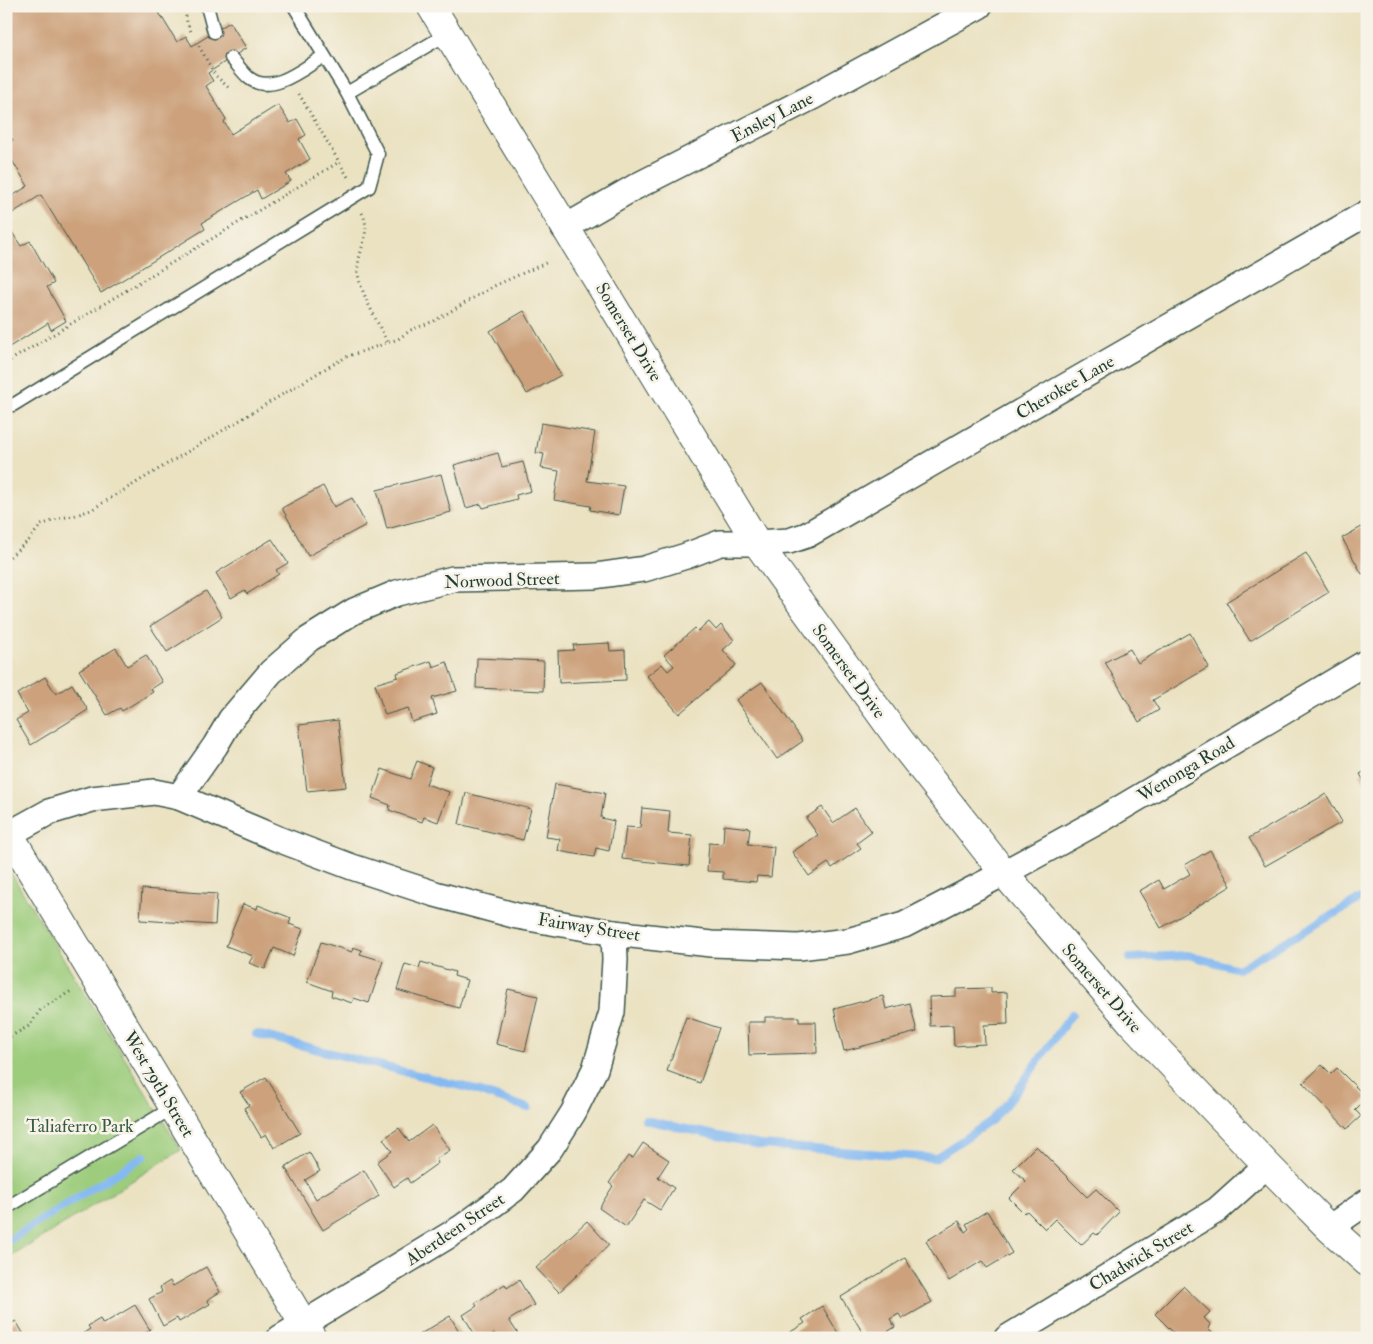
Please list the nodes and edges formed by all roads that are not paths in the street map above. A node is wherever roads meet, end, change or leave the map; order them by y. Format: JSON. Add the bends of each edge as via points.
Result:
{"nodes":[{"id":1,"x":207,"y":6,"type":"edge"},
{"id":2,"x":294,"y":6,"type":"edge"},
{"id":3,"x":431,"y":6,"type":"edge"},
{"id":4,"x":979,"y":6,"type":"edge"},
{"id":5,"x":214,"y":32,"type":"dead end"},
{"id":6,"x":447,"y":34,"type":"junction"},
{"id":7,"x":324,"y":56,"type":"junction"},
{"id":8,"x":231,"y":58,"type":"dead end"},
{"id":9,"x":347,"y":93,"type":"junction"},
{"id":10,"x":1367,"y":213,"type":"edge"},
{"id":11,"x":564,"y":228,"type":"junction"},
{"id":12,"x":6,"y":405,"type":"edge"},
{"id":13,"x":757,"y":543,"type":"junction"},
{"id":14,"x":1367,"y":662,"type":"edge"},
{"id":15,"x":179,"y":797,"type":"junction"},
{"id":16,"x":8,"y":832,"type":"edge"},
{"id":17,"x":1004,"y":873,"type":"junction"},
{"id":18,"x":614,"y":933,"type":"junction"},
{"id":19,"x":174,"y":1108,"type":"junction"},
{"id":20,"x":1267,"y":1165,"type":"junction"},
{"id":21,"x":1367,"y":1202,"type":"edge"},
{"id":22,"x":6,"y":1208,"type":"edge"},
{"id":23,"x":1329,"y":1228,"type":"junction"},
{"id":24,"x":1367,"y":1262,"type":"edge"},
{"id":25,"x":308,"y":1331,"type":"edge"},
{"id":26,"x":280,"y":1338,"type":"edge"},
{"id":27,"x":1007,"y":1338,"type":"edge"}],
"edges":[{"from":1,"to":5,"type":"lane"},
{"from":2,"to":7,"type":"lane"},
{"from":3,"to":6,"type":"street","name":"Somerset Drive"},
{"from":4,"to":11,"type":"street","name":"Ensley Lane","via":[[814,96],[635,187]]},
{"from":6,"to":9,"type":"lane"},
{"from":6,"to":11,"type":"street","name":"Somerset Drive"},
{"from":7,"to":8,"type":"lane","via":[[277,84],[265,85],[250,79]]},
{"from":7,"to":9,"type":"lane"},
{"from":9,"to":12,"type":"lane","via":[[378,154],[370,187],[13,405]]},
{"from":10,"to":13,"type":"street","name":"Cherokee Lane","via":[[814,531],[789,540]]},
{"from":11,"to":13,"type":"street","name":"Somerset Drive"},
{"from":13,"to":15,"type":"street","name":"Norwood Street","via":[[720,543],[644,569],[595,576],[453,579],[397,593],[354,611],[309,639],[271,672],[231,719]]},
{"from":13,"to":17,"type":"street","name":"Somerset Drive","via":[[901,742]]},
{"from":14,"to":17,"type":"street","name":"Wenonga Road","via":[[1104,818]]},
{"from":15,"to":16,"type":"street","via":[[154,792],[92,799],[49,812]]},
{"from":15,"to":18,"type":"street","name":"Fairway Street","via":[[278,839],[435,894],[517,916]]},
{"from":16,"to":19,"type":"street","name":"West 79th Street"},
{"from":17,"to":18,"type":"street","name":"Fairway Street","via":[[904,925],[848,941],[799,947],[757,946]]},
{"from":17,"to":20,"type":"street","name":"Somerset Drive","via":[[1132,1023]]},
{"from":18,"to":25,"type":"street","name":"Aberdeen Street","via":[[612,1012],[595,1069],[550,1149],[513,1190]]},
{"from":19,"to":22,"type":"lane"},
{"from":19,"to":25,"type":"street","name":"West 79th Street"},
{"from":20,"to":23,"type":"street","name":"Somerset Drive"},
{"from":20,"to":27,"type":"street","name":"Chadwick Street","via":[[1216,1210]]},
{"from":21,"to":23,"type":"street"},
{"from":23,"to":24,"type":"street","name":"Somerset Drive"},
{"from":25,"to":26,"type":"street","name":"Aberdeen Street"}]}
